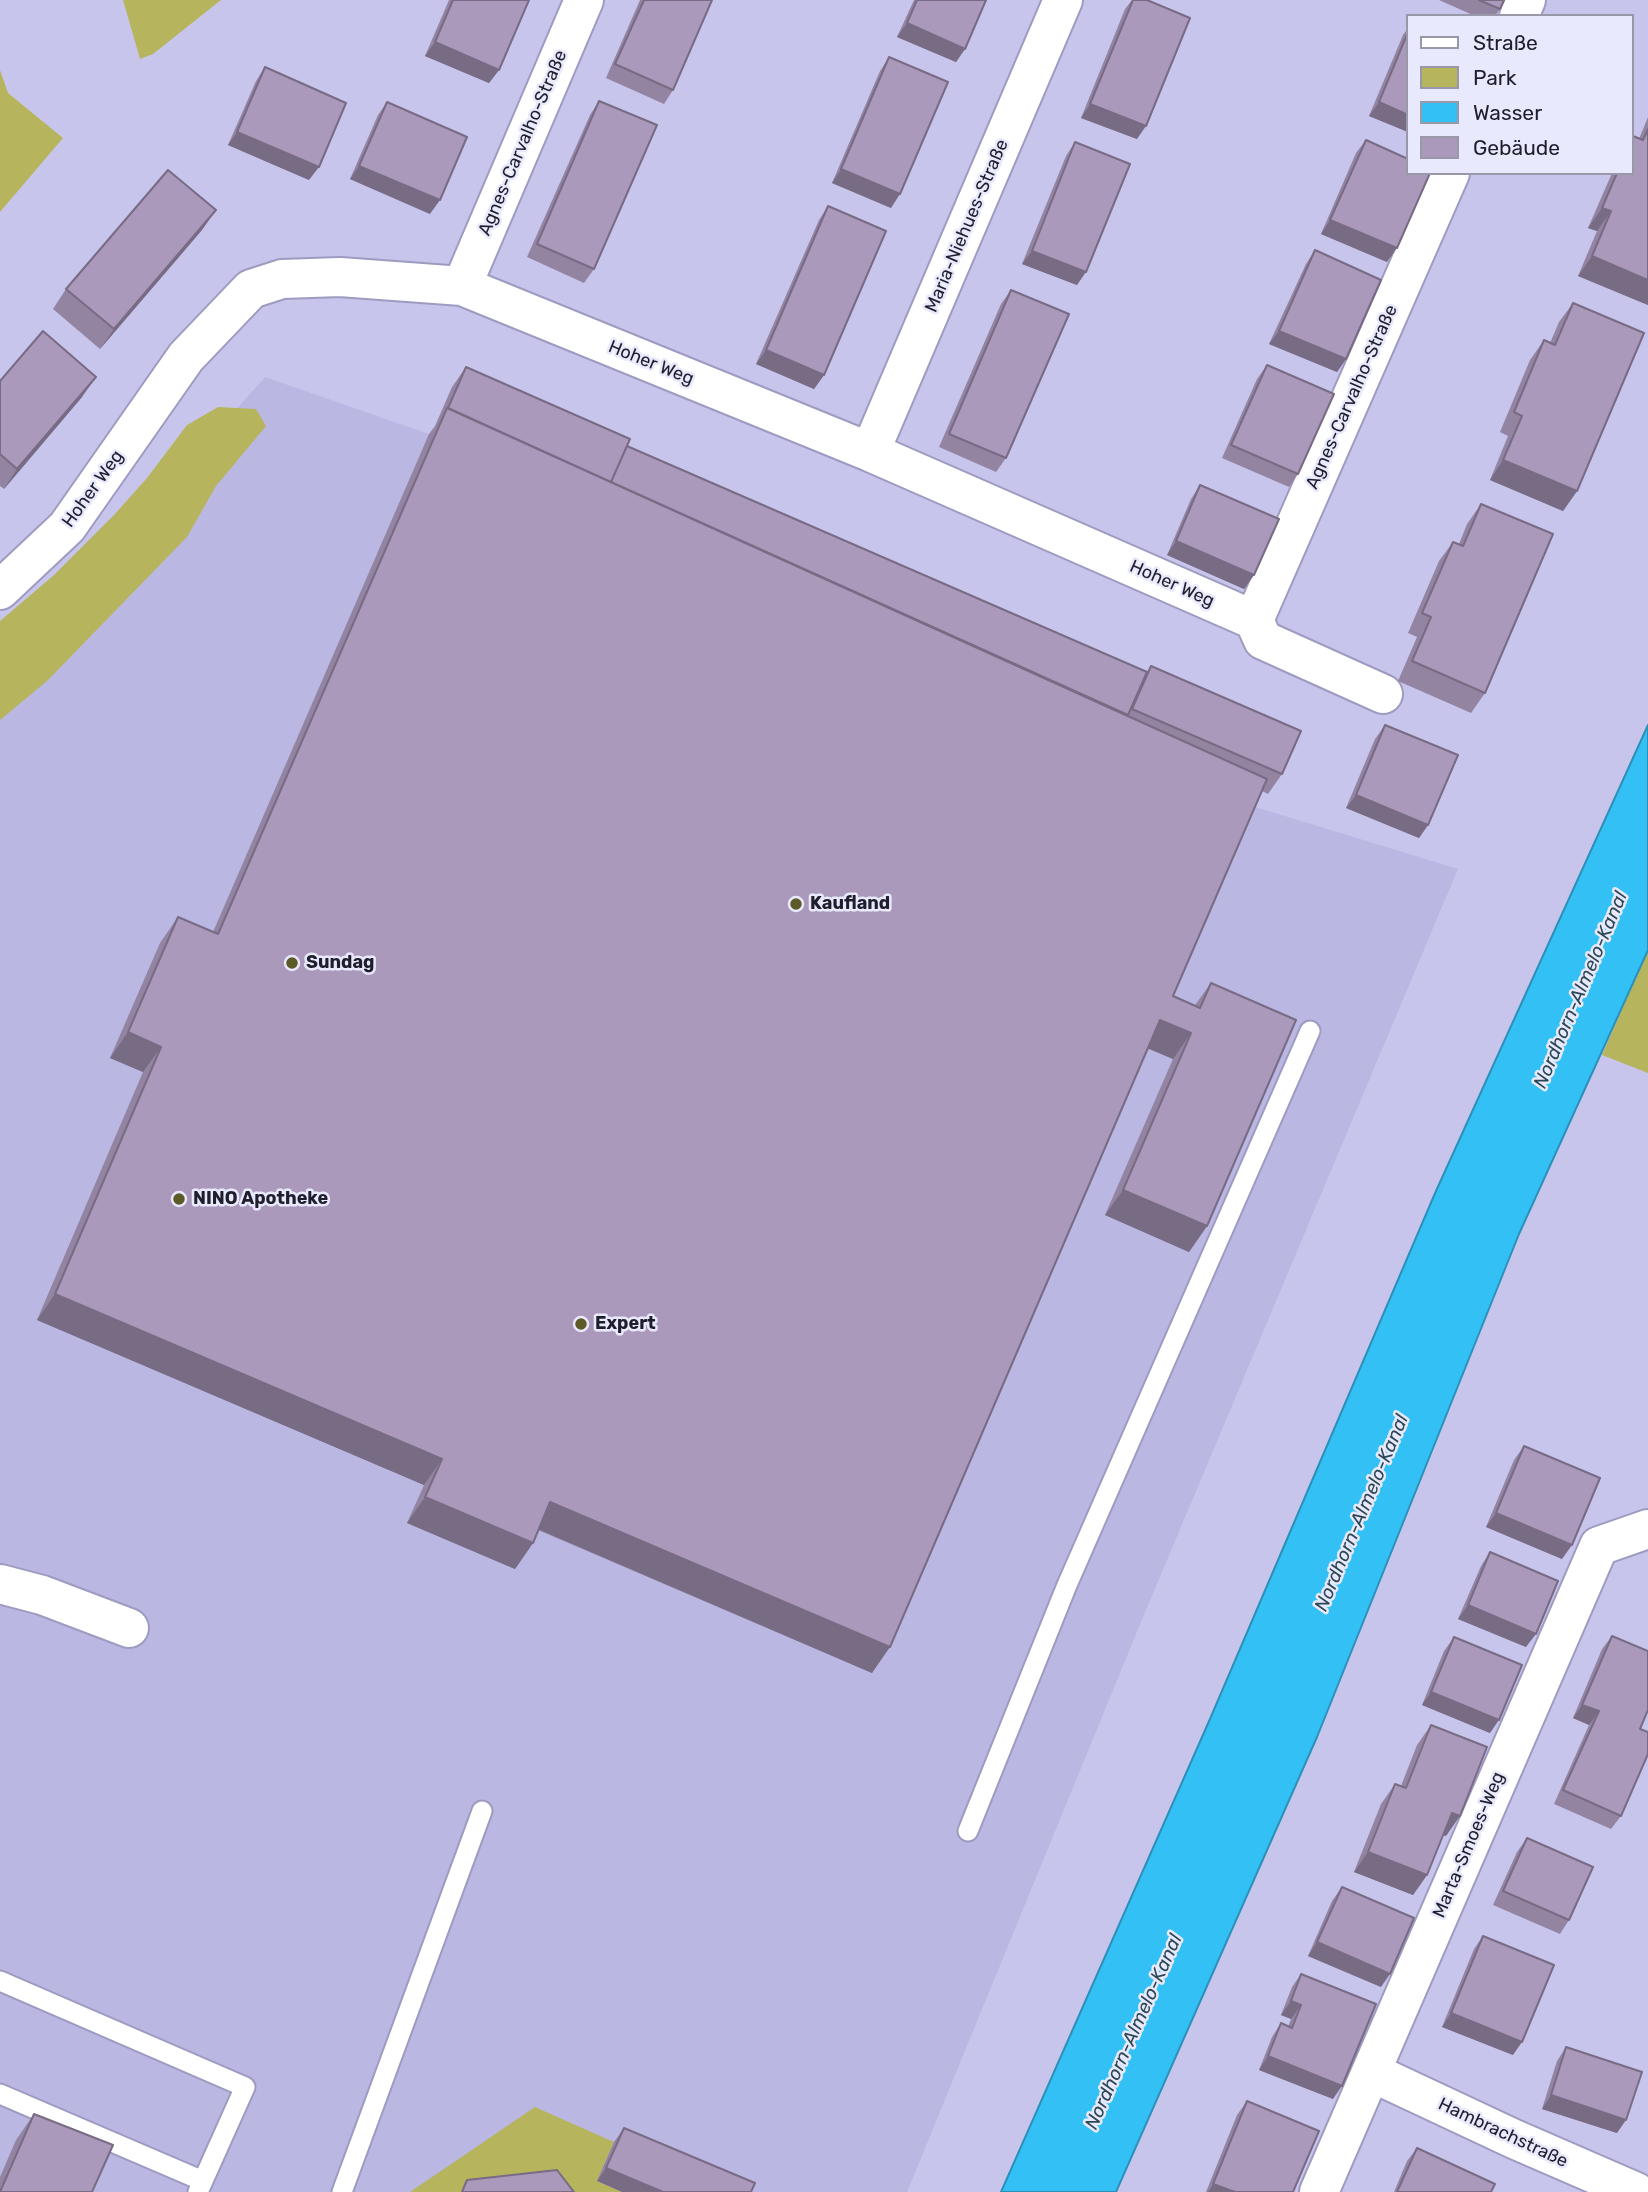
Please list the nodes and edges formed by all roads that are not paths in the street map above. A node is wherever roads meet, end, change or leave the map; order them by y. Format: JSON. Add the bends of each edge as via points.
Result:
{"nodes":[{"id":1,"x":584,"y":0,"type":"edge"},
{"id":2,"x":1063,"y":0,"type":"edge"},
{"id":3,"x":1449,"y":175,"type":"edge"},
{"id":4,"x":462,"y":286,"type":"junction"},
{"id":5,"x":870,"y":452,"type":"junction"},
{"id":6,"x":0,"y":590,"type":"edge"},
{"id":7,"x":1254,"y":620,"type":"junction"},
{"id":8,"x":1383,"y":694,"type":"dead end"},
{"id":9,"x":1310,"y":1031,"type":"dead end"},
{"id":10,"x":1648,"y":1530,"type":"edge"},
{"id":11,"x":0,"y":1584,"type":"edge"},
{"id":12,"x":129,"y":1628,"type":"dead end"},
{"id":13,"x":482,"y":1811,"type":"dead end"},
{"id":14,"x":968,"y":1832,"type":"dead end"},
{"id":15,"x":0,"y":1981,"type":"edge"},
{"id":16,"x":1371,"y":2071,"type":"junction"},
{"id":17,"x":0,"y":2095,"type":"edge"},
{"id":18,"x":201,"y":2187,"type":"edge"},
{"id":19,"x":342,"y":2192,"type":"edge"},
{"id":20,"x":1319,"y":2192,"type":"edge"},
{"id":21,"x":1636,"y":2192,"type":"edge"}],
"edges":[{"from":1,"to":4,"type":"street","name":"Agnes-Carvalho-Straße"},
{"from":2,"to":5,"type":"street","name":"Maria-Niehues-Straße"},
{"from":3,"to":7,"type":"street","name":"Agnes-Carvalho-Straße"},
{"from":4,"to":5,"type":"street","name":"Hoher Weg"},
{"from":4,"to":6,"type":"street","name":"Hoher Weg","via":[[340,278],[282,279],[251,289],[187,357],[66,527]]},
{"from":5,"to":7,"type":"street","name":"Hoher Weg"},
{"from":7,"to":8,"type":"street","name":"Hoher Weg","via":[[1263,640]]},
{"from":9,"to":14,"type":"lane","via":[[1067,1584]]},
{"from":10,"to":16,"type":"street","name":"Marta-Smoes-Weg","via":[[1599,1546]]},
{"from":11,"to":12,"type":"street"},
{"from":13,"to":19,"type":"lane"},
{"from":15,"to":18,"type":"lane","via":[[245,2087]]},
{"from":16,"to":20,"type":"street","name":"Marta-Smoes-Weg"},
{"from":16,"to":21,"type":"street","name":"Hambrachstraße"},
{"from":17,"to":18,"type":"lane"}]}
